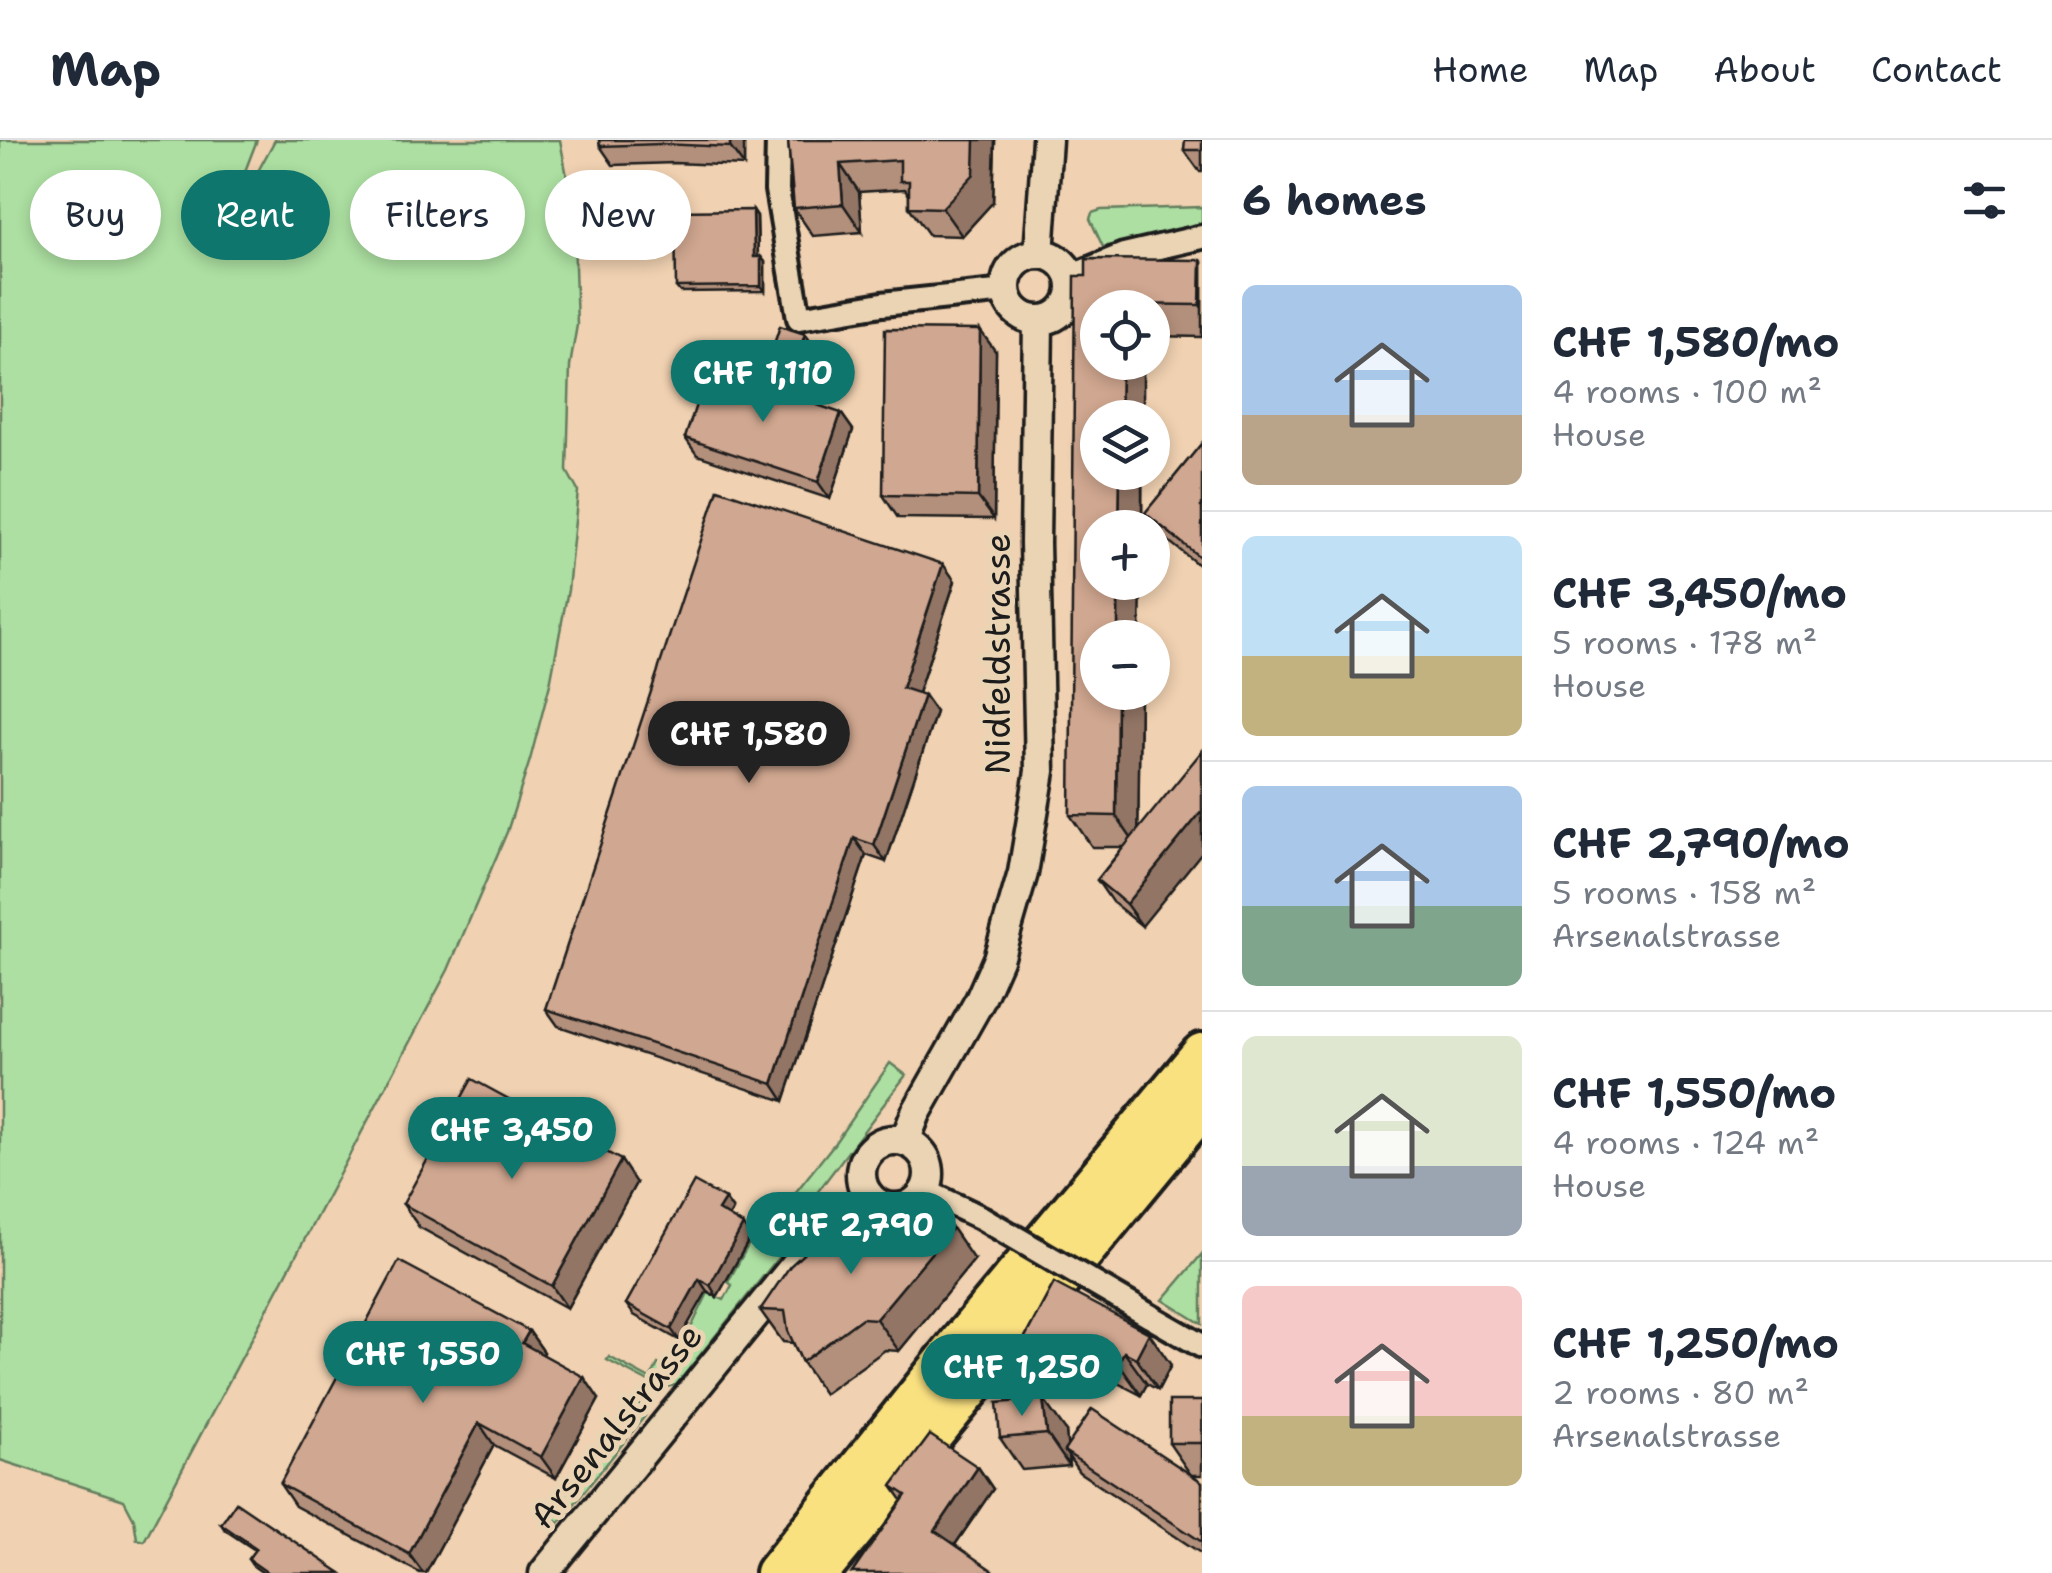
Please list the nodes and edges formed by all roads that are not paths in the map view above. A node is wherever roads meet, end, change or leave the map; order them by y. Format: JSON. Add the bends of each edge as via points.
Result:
{"nodes":[{"id":1,"x":778,"y":140,"type":"edge"},
{"id":2,"x":1048,"y":140,"type":"edge"},
{"id":3,"x":1202,"y":237,"type":"edge"},
{"id":4,"x":1039,"y":254,"type":"junction"},
{"id":5,"x":1070,"y":277,"type":"junction"},
{"id":6,"x":1006,"y":291,"type":"junction"},
{"id":7,"x":1038,"y":320,"type":"junction"},
{"id":8,"x":1202,"y":1054,"type":"edge"},
{"id":9,"x":1202,"y":1107,"type":"edge"},
{"id":10,"x":906,"y":1141,"type":"junction"},
{"id":11,"x":925,"y":1192,"type":"junction"},
{"id":12,"x":869,"y":1196,"type":"junction"},
{"id":13,"x":1202,"y":1346,"type":"edge"},
{"id":14,"x":544,"y":1573,"type":"edge"},
{"id":15,"x":776,"y":1573,"type":"edge"},
{"id":16,"x":818,"y":1573,"type":"edge"}],
"edges":[{"from":1,"to":6,"type":"street","via":[[777,190],[798,318]]},
{"from":2,"to":4,"type":"street"},
{"from":3,"to":5,"type":"street","via":[[1124,255]]},
{"from":4,"to":5,"type":"street","via":[[1058,260]]},
{"from":4,"to":6,"type":"street","via":[[1014,265]]},
{"from":5,"to":7,"type":"street","via":[[1071,295],[1062,310]]},
{"from":6,"to":7,"type":"street","via":[[1020,314]]},
{"from":7,"to":10,"type":"street","name":"Nidfeldstrasse","via":[[1040,771],[1023,873],[998,959]]},
{"from":8,"to":15,"type":"highway"},
{"from":9,"to":16,"type":"highway"},
{"from":10,"to":11,"type":"street","via":[[927,1162]]},
{"from":10,"to":12,"type":"street","via":[[886,1140],[869,1151],[861,1168]]},
{"from":11,"to":12,"type":"street","via":[[903,1207]]},
{"from":11,"to":13,"type":"street","bridge":true},
{"from":12,"to":14,"type":"street","name":"Arsenalstrasse","via":[[801,1258]]}]}
